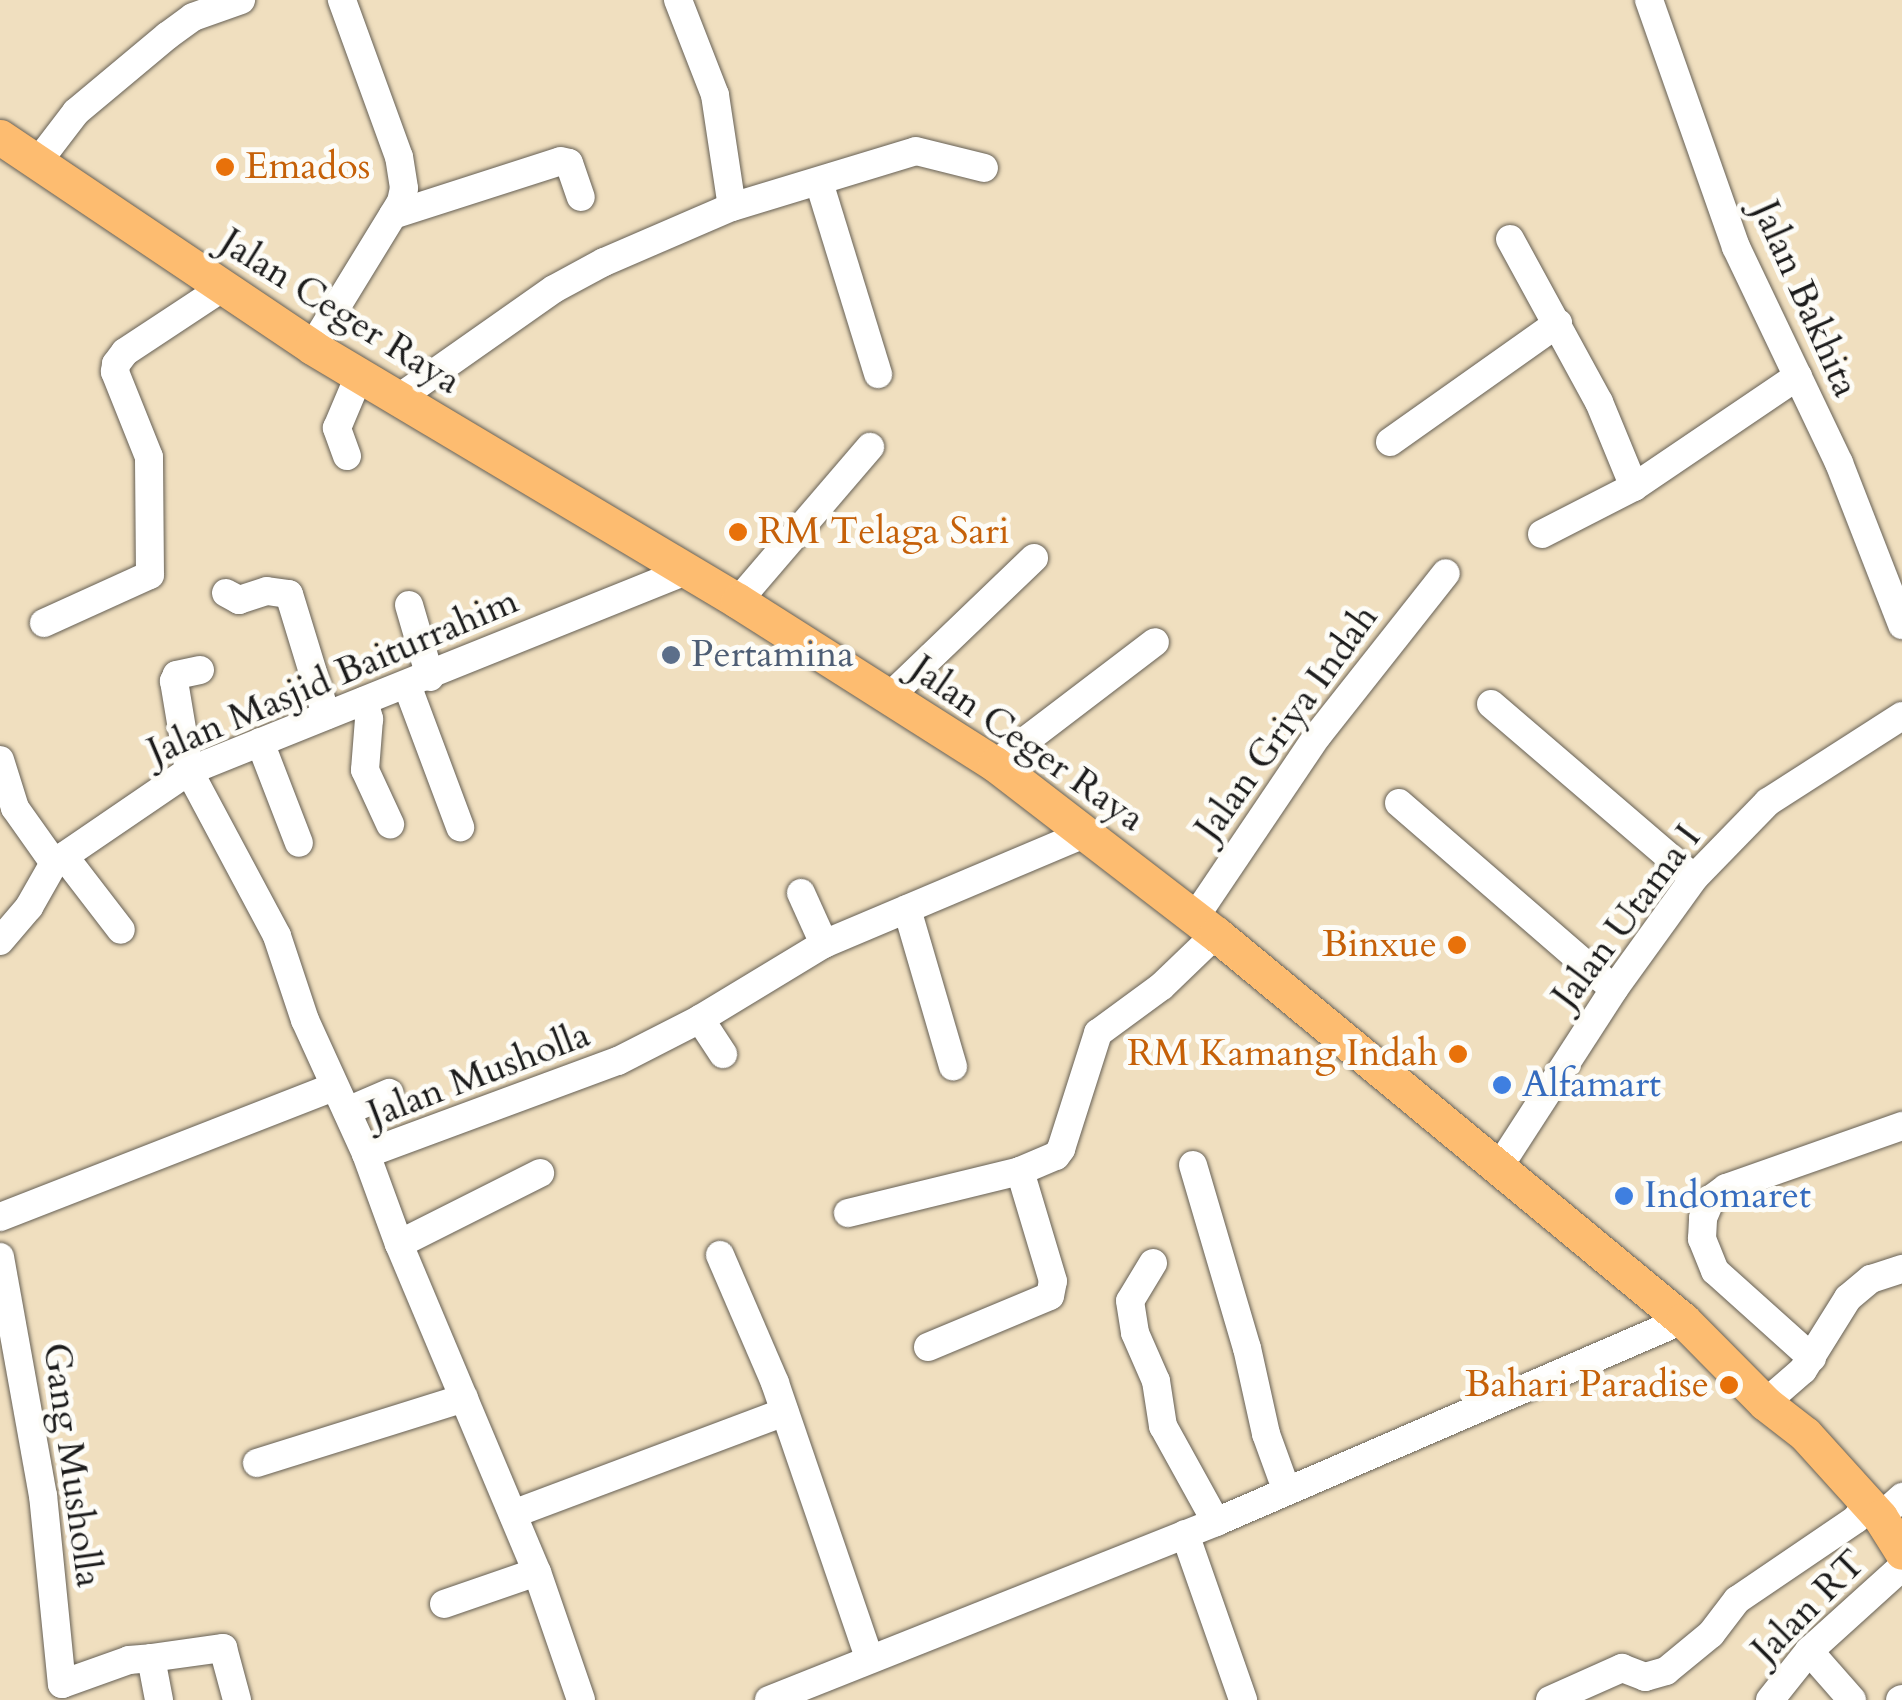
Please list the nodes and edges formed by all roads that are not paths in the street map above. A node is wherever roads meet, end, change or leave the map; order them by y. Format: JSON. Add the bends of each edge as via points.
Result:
{"nodes":[{"id":1,"x":241,"y":0,"type":"edge"},
{"id":2,"x":342,"y":0,"type":"edge"},
{"id":3,"x":678,"y":0,"type":"edge"},
{"id":4,"x":1649,"y":0,"type":"edge"},
{"id":5,"x":0,"y":137,"type":"edge"},
{"id":6,"x":37,"y":163,"type":"junction"},
{"id":7,"x":984,"y":168,"type":"dead end"},
{"id":8,"x":819,"y":182,"type":"junction"},
{"id":9,"x":581,"y":196,"type":"dead end"},
{"id":10,"x":732,"y":207,"type":"junction"},
{"id":11,"x":393,"y":215,"type":"junction"},
{"id":12,"x":1510,"y":239,"type":"dead end"},
{"id":13,"x":222,"y":288,"type":"junction"},
{"id":14,"x":1558,"y":323,"type":"junction"},
{"id":15,"x":312,"y":347,"type":"junction"},
{"id":16,"x":878,"y":374,"type":"dead end"},
{"id":17,"x":360,"y":376,"type":"junction"},
{"id":18,"x":1798,"y":376,"type":"junction"},
{"id":19,"x":396,"y":400,"type":"junction"},
{"id":20,"x":1390,"y":442,"type":"dead end"},
{"id":21,"x":870,"y":447,"type":"dead end"},
{"id":22,"x":347,"y":456,"type":"dead end"},
{"id":23,"x":1634,"y":487,"type":"junction"},
{"id":24,"x":1542,"y":534,"type":"dead end"},
{"id":25,"x":1034,"y":558,"type":"dead end"},
{"id":26,"x":686,"y":571,"type":"junction"},
{"id":27,"x":1446,"y":572,"type":"dead end"},
{"id":28,"x":226,"y":592,"type":"dead end"},
{"id":29,"x":738,"y":601,"type":"junction"},
{"id":30,"x":409,"y":605,"type":"dead end"},
{"id":31,"x":44,"y":623,"type":"dead end"},
{"id":32,"x":1902,"y":625,"type":"edge"},
{"id":33,"x":1155,"y":642,"type":"dead end"},
{"id":34,"x":200,"y":670,"type":"dead end"},
{"id":35,"x":419,"y":681,"type":"junction"},
{"id":36,"x":889,"y":697,"type":"junction"},
{"id":37,"x":364,"y":701,"type":"junction"},
{"id":38,"x":1491,"y":704,"type":"dead end"},
{"id":39,"x":326,"y":714,"type":"junction"},
{"id":40,"x":1902,"y":716,"type":"edge"},
{"id":41,"x":260,"y":742,"type":"junction"},
{"id":42,"x":0,"y":760,"type":"edge"},
{"id":43,"x":995,"y":764,"type":"junction"},
{"id":44,"x":189,"y":771,"type":"junction"},
{"id":45,"x":1398,"y":803,"type":"dead end"},
{"id":46,"x":390,"y":824,"type":"dead end"},
{"id":47,"x":460,"y":827,"type":"dead end"},
{"id":48,"x":1085,"y":834,"type":"junction"},
{"id":49,"x":299,"y":843,"type":"dead end"},
{"id":50,"x":59,"y":859,"type":"junction"},
{"id":51,"x":1694,"y":878,"type":"junction"},
{"id":52,"x":801,"y":893,"type":"dead end"},
{"id":53,"x":907,"y":910,"type":"junction"},
{"id":54,"x":1204,"y":927,"type":"junction"},
{"id":55,"x":121,"y":930,"type":"dead end"},
{"id":56,"x":0,"y":941,"type":"edge"},
{"id":57,"x":824,"y":944,"type":"junction"},
{"id":58,"x":1614,"y":989,"type":"junction"},
{"id":59,"x":700,"y":1019,"type":"junction"},
{"id":60,"x":723,"y":1054,"type":"dead end"},
{"id":61,"x":953,"y":1066,"type":"dead end"},
{"id":62,"x":389,"y":1094,"type":"dead end"},
{"id":63,"x":341,"y":1099,"type":"junction"},
{"id":64,"x":1900,"y":1125,"type":"edge"},
{"id":65,"x":366,"y":1154,"type":"junction"},
{"id":66,"x":1193,"y":1165,"type":"dead end"},
{"id":67,"x":1498,"y":1167,"type":"junction"},
{"id":68,"x":1020,"y":1171,"type":"junction"},
{"id":69,"x":540,"y":1173,"type":"dead end"},
{"id":70,"x":848,"y":1213,"type":"dead end"},
{"id":71,"x":0,"y":1217,"type":"edge"},
{"id":72,"x":399,"y":1244,"type":"junction"},
{"id":73,"x":720,"y":1254,"type":"dead end"},
{"id":74,"x":0,"y":1258,"type":"edge"},
{"id":75,"x":1153,"y":1263,"type":"dead end"},
{"id":76,"x":1902,"y":1269,"type":"edge"},
{"id":77,"x":1683,"y":1320,"type":"junction"},
{"id":78,"x":9,"y":1344,"type":"edge"},
{"id":79,"x":928,"y":1347,"type":"dead end"},
{"id":80,"x":1812,"y":1358,"type":"junction"},
{"id":81,"x":464,"y":1398,"type":"junction"},
{"id":82,"x":1765,"y":1403,"type":"junction"},
{"id":83,"x":784,"y":1412,"type":"junction"},
{"id":84,"x":257,"y":1463,"type":"dead end"},
{"id":85,"x":1286,"y":1488,"type":"junction"},
{"id":86,"x":1883,"y":1506,"type":"edge"},
{"id":87,"x":514,"y":1514,"type":"junction"},
{"id":88,"x":1216,"y":1522,"type":"junction"},
{"id":89,"x":1184,"y":1534,"type":"junction"},
{"id":90,"x":1902,"y":1552,"type":"edge"},
{"id":91,"x":1902,"y":1567,"type":"edge"},
{"id":92,"x":538,"y":1572,"type":"junction"},
{"id":93,"x":444,"y":1604,"type":"dead end"},
{"id":94,"x":1810,"y":1651,"type":"junction"},
{"id":95,"x":151,"y":1658,"type":"junction"},
{"id":96,"x":869,"y":1658,"type":"junction"},
{"id":97,"x":159,"y":1700,"type":"edge"},
{"id":98,"x":237,"y":1700,"type":"edge"},
{"id":99,"x":580,"y":1700,"type":"edge"},
{"id":100,"x":769,"y":1700,"type":"edge"},
{"id":101,"x":1243,"y":1700,"type":"edge"},
{"id":102,"x":1550,"y":1700,"type":"edge"},
{"id":103,"x":1770,"y":1700,"type":"edge"},
{"id":104,"x":1852,"y":1700,"type":"edge"}],
"edges":[{"from":1,"to":6,"type":"street","via":[[167,36],[76,112]]},
{"from":2,"to":11,"type":"street","via":[[403,171]]},
{"from":3,"to":10,"type":"street","via":[[714,95]]},
{"from":4,"to":18,"type":"street","name":"Jalan Bakhita","via":[[1736,247]]},
{"from":5,"to":6,"type":"main road","name":"Jalan Ceger Raya"},
{"from":6,"to":13,"type":"main road","name":"Jalan Ceger Raya"},
{"from":7,"to":8,"type":"street","via":[[916,152]]},
{"from":8,"to":10,"type":"street"},
{"from":8,"to":16,"type":"street"},
{"from":9,"to":11,"type":"street","via":[[569,163],[561,161]]},
{"from":10,"to":19,"type":"street","via":[[554,289]]},
{"from":11,"to":15,"type":"street"},
{"from":12,"to":14,"type":"street"},
{"from":13,"to":15,"type":"main road","name":"Jalan Ceger Raya"},
{"from":13,"to":31,"type":"street","via":[[116,364],[149,457],[150,575]]},
{"from":14,"to":20,"type":"street"},
{"from":14,"to":23,"type":"street"},
{"from":15,"to":17,"type":"main road","name":"Jalan Ceger Raya"},
{"from":17,"to":19,"type":"main road","name":"Jalan Ceger Raya"},
{"from":17,"to":22,"type":"street","via":[[336,428]]},
{"from":18,"to":23,"type":"street"},
{"from":18,"to":32,"type":"street","name":"Jalan Bakhita"},
{"from":19,"to":26,"type":"main road","name":"Jalan Ceger Raya"},
{"from":21,"to":29,"type":"street"},
{"from":23,"to":24,"type":"street"},
{"from":25,"to":36,"type":"street"},
{"from":26,"to":29,"type":"main road","name":"Jalan Ceger Raya"},
{"from":26,"to":35,"type":"street","name":"Jalan Masjid Baiturrahim"},
{"from":27,"to":54,"type":"street","name":"Jalan Griya Indah","via":[[1318,735]]},
{"from":28,"to":39,"type":"street","via":[[239,600],[267,591],[289,594]]},
{"from":29,"to":36,"type":"main road","name":"Jalan Ceger Raya"},
{"from":30,"to":35,"type":"street"},
{"from":33,"to":43,"type":"street"},
{"from":34,"to":44,"type":"street","via":[[174,681]]},
{"from":35,"to":37,"type":"street","name":"Jalan Masjid Baiturrahim"},
{"from":35,"to":47,"type":"street"},
{"from":36,"to":43,"type":"main road","name":"Jalan Ceger Raya"},
{"from":37,"to":39,"type":"street","name":"Jalan Masjid Baiturrahim"},
{"from":37,"to":46,"type":"street","via":[[370,718],[366,770]]},
{"from":38,"to":51,"type":"street"},
{"from":39,"to":41,"type":"street","name":"Jalan Masjid Baiturrahim"},
{"from":40,"to":51,"type":"street","name":"Jalan Utama I","via":[[1768,802]]},
{"from":41,"to":44,"type":"street","name":"Jalan Masjid Baiturrahim"},
{"from":41,"to":49,"type":"street"},
{"from":42,"to":50,"type":"street","via":[[15,808]]},
{"from":43,"to":48,"type":"main road","name":"Jalan Ceger Raya"},
{"from":44,"to":50,"type":"street","name":"Jalan Masjid Baiturrahim"},
{"from":44,"to":63,"type":"street","via":[[270,921]]},
{"from":45,"to":58,"type":"street"},
{"from":48,"to":53,"type":"street","name":"Jalan Musholla"},
{"from":48,"to":54,"type":"main road","name":"Jalan Ceger Raya"},
{"from":50,"to":55,"type":"street"},
{"from":50,"to":56,"type":"street","name":"Jalan Masjid Baiturrahim"},
{"from":51,"to":58,"type":"street","name":"Jalan Utama I"},
{"from":52,"to":57,"type":"street"},
{"from":53,"to":57,"type":"street","name":"Jalan Musholla"},
{"from":53,"to":61,"type":"street"},
{"from":54,"to":67,"type":"main road","name":"Jalan Ceger Raya"},
{"from":54,"to":68,"type":"street","name":"Jalan Griya Indah","via":[[1162,986],[1098,1034],[1061,1149]]},
{"from":57,"to":59,"type":"street","name":"Jalan Musholla"},
{"from":58,"to":67,"type":"street","name":"Jalan Utama I"},
{"from":59,"to":60,"type":"street"},
{"from":59,"to":65,"type":"street","name":"Jalan Musholla","via":[[618,1061]]},
{"from":62,"to":63,"type":"street"},
{"from":63,"to":65,"type":"street"},
{"from":63,"to":71,"type":"street"},
{"from":64,"to":80,"type":"street","via":[[1726,1188],[1703,1218],[1702,1239],[1715,1271]]},
{"from":65,"to":72,"type":"street","name":"Jalan Musholla"},
{"from":66,"to":85,"type":"street"},
{"from":67,"to":77,"type":"main road","name":"Jalan Ceger Raya"},
{"from":68,"to":70,"type":"street","name":"Jalan Griya Indah"},
{"from":68,"to":79,"type":"street","via":[[1053,1282],[1050,1296]]},
{"from":69,"to":72,"type":"street"},
{"from":72,"to":81,"type":"street","name":"Jalan Musholla"},
{"from":73,"to":83,"type":"street"},
{"from":74,"to":78,"type":"street","name":"Gang Musholla"},
{"from":75,"to":88,"type":"street","via":[[1130,1301],[1135,1333],[1156,1382],[1163,1426]]},
{"from":76,"to":80,"type":"street","via":[[1871,1279],[1848,1298]]},
{"from":77,"to":82,"type":"main road","name":"Jalan Ceger Raya"},
{"from":77,"to":85,"type":"street"},
{"from":78,"to":95,"type":"street","name":"Gang Musholla","via":[[43,1494],[62,1684]]},
{"from":80,"to":82,"type":"street"},
{"from":81,"to":84,"type":"street"},
{"from":81,"to":87,"type":"street","name":"Jalan Musholla"},
{"from":82,"to":86,"type":"main road","name":"Jalan Ceger Raya"},
{"from":83,"to":87,"type":"street"},
{"from":83,"to":96,"type":"street"},
{"from":85,"to":88,"type":"street"},
{"from":86,"to":90,"type":"main road","name":"Jalan Ceger Raya"},
{"from":86,"to":102,"type":"street","via":[[1737,1600],[1711,1634],[1666,1671],[1644,1677],[1622,1668]]},
{"from":87,"to":92,"type":"street","name":"Jalan Musholla"},
{"from":88,"to":89,"type":"street"},
{"from":89,"to":96,"type":"street"},
{"from":89,"to":101,"type":"street"},
{"from":91,"to":94,"type":"street","name":"Jalan RT"},
{"from":92,"to":93,"type":"street"},
{"from":92,"to":99,"type":"street","name":"Jalan Musholla"},
{"from":94,"to":103,"type":"street","name":"Jalan RT"},
{"from":94,"to":104,"type":"street"},
{"from":95,"to":97,"type":"street"},
{"from":95,"to":98,"type":"street","via":[[222,1648]]},
{"from":96,"to":100,"type":"street"}]}
